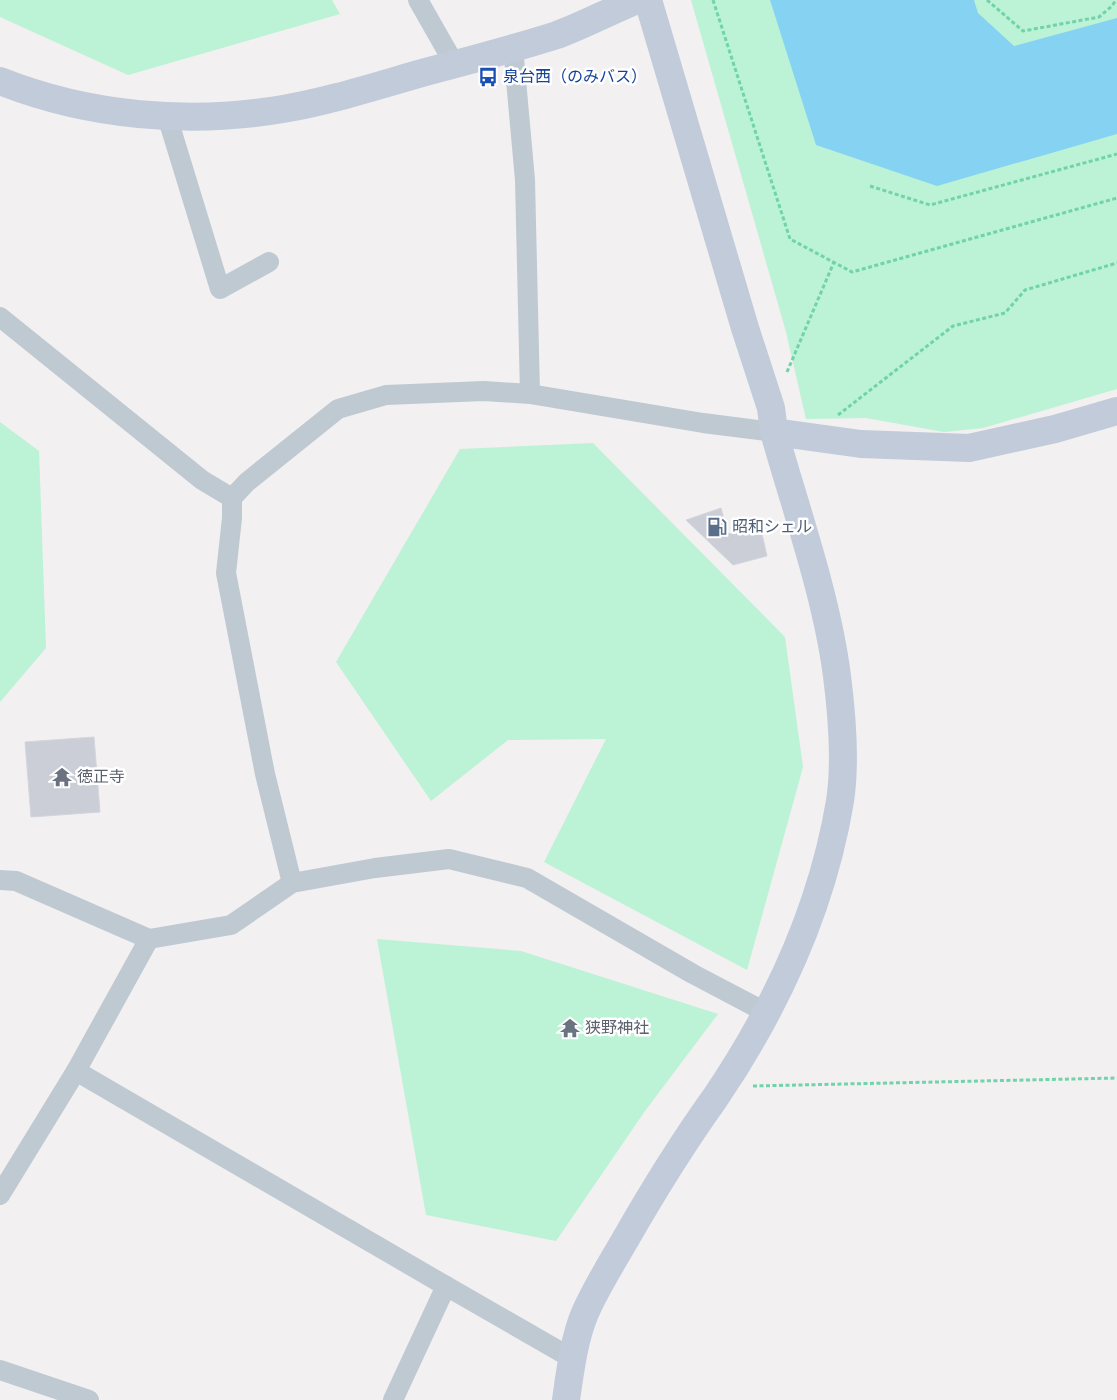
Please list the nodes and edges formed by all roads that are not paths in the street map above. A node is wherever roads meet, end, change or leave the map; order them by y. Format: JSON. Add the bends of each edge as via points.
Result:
{"nodes":[{"id":1,"x":418,"y":0,"type":"edge"},
{"id":2,"x":637,"y":0,"type":"edge"},
{"id":3,"x":648,"y":0,"type":"edge"},
{"id":4,"x":513,"y":47,"type":"junction"},
{"id":5,"x":455,"y":65,"type":"junction"},
{"id":6,"x":0,"y":81,"type":"edge"},
{"id":7,"x":167,"y":116,"type":"junction"},
{"id":8,"x":269,"y":262,"type":"dead end"},
{"id":9,"x":0,"y":317,"type":"edge"},
{"id":10,"x":530,"y":394,"type":"junction"},
{"id":11,"x":1117,"y":411,"type":"edge"},
{"id":12,"x":773,"y":420,"type":"junction"},
{"id":13,"x":232,"y":498,"type":"junction"},
{"id":14,"x":0,"y":880,"type":"edge"},
{"id":15,"x":292,"y":883,"type":"junction"},
{"id":16,"x":149,"y":939,"type":"junction"},
{"id":17,"x":767,"y":1013,"type":"junction"},
{"id":18,"x":76,"y":1071,"type":"junction"},
{"id":19,"x":0,"y":1195,"type":"edge"},
{"id":20,"x":446,"y":1286,"type":"junction"},
{"id":21,"x":573,"y":1359,"type":"junction"},
{"id":22,"x":0,"y":1370,"type":"edge"},
{"id":23,"x":89,"y":1400,"type":"edge"},
{"id":24,"x":393,"y":1400,"type":"edge"},
{"id":25,"x":566,"y":1400,"type":"edge"}],
"edges":[{"from":1,"to":5,"type":"street"},
{"from":2,"to":4,"type":"street","via":[[558,34]]},
{"from":3,"to":12,"type":"street"},
{"from":4,"to":5,"type":"street"},
{"from":4,"to":10,"type":"street","via":[[526,180]]},
{"from":5,"to":7,"type":"street","via":[[331,100],[284,109],[224,116]]},
{"from":6,"to":7,"type":"street","via":[[27,92],[110,110]]},
{"from":7,"to":8,"type":"street","via":[[220,289]]},
{"from":9,"to":13,"type":"street","via":[[202,480]]},
{"from":10,"to":12,"type":"street","via":[[703,423]]},
{"from":10,"to":13,"type":"street","via":[[484,390],[386,394],[338,409],[247,482]]},
{"from":11,"to":12,"type":"street","via":[[969,448],[862,444],[810,437]]},
{"from":12,"to":17,"type":"street","via":[[827,624],[837,675],[842,732],[840,799],[829,852],[811,917]]},
{"from":13,"to":15,"type":"street","via":[[226,573],[265,774]]},
{"from":14,"to":16,"type":"street","via":[[16,881]]},
{"from":15,"to":16,"type":"street","via":[[231,925]]},
{"from":15,"to":17,"type":"street","via":[[449,859],[527,878]]},
{"from":16,"to":18,"type":"street"},
{"from":17,"to":21,"type":"street","via":[[723,1086],[668,1164],[603,1277],[584,1315]]},
{"from":18,"to":19,"type":"street"},
{"from":18,"to":20,"type":"street"},
{"from":20,"to":21,"type":"street"},
{"from":20,"to":24,"type":"street"},
{"from":21,"to":25,"type":"street"},
{"from":22,"to":23,"type":"street"}]}
